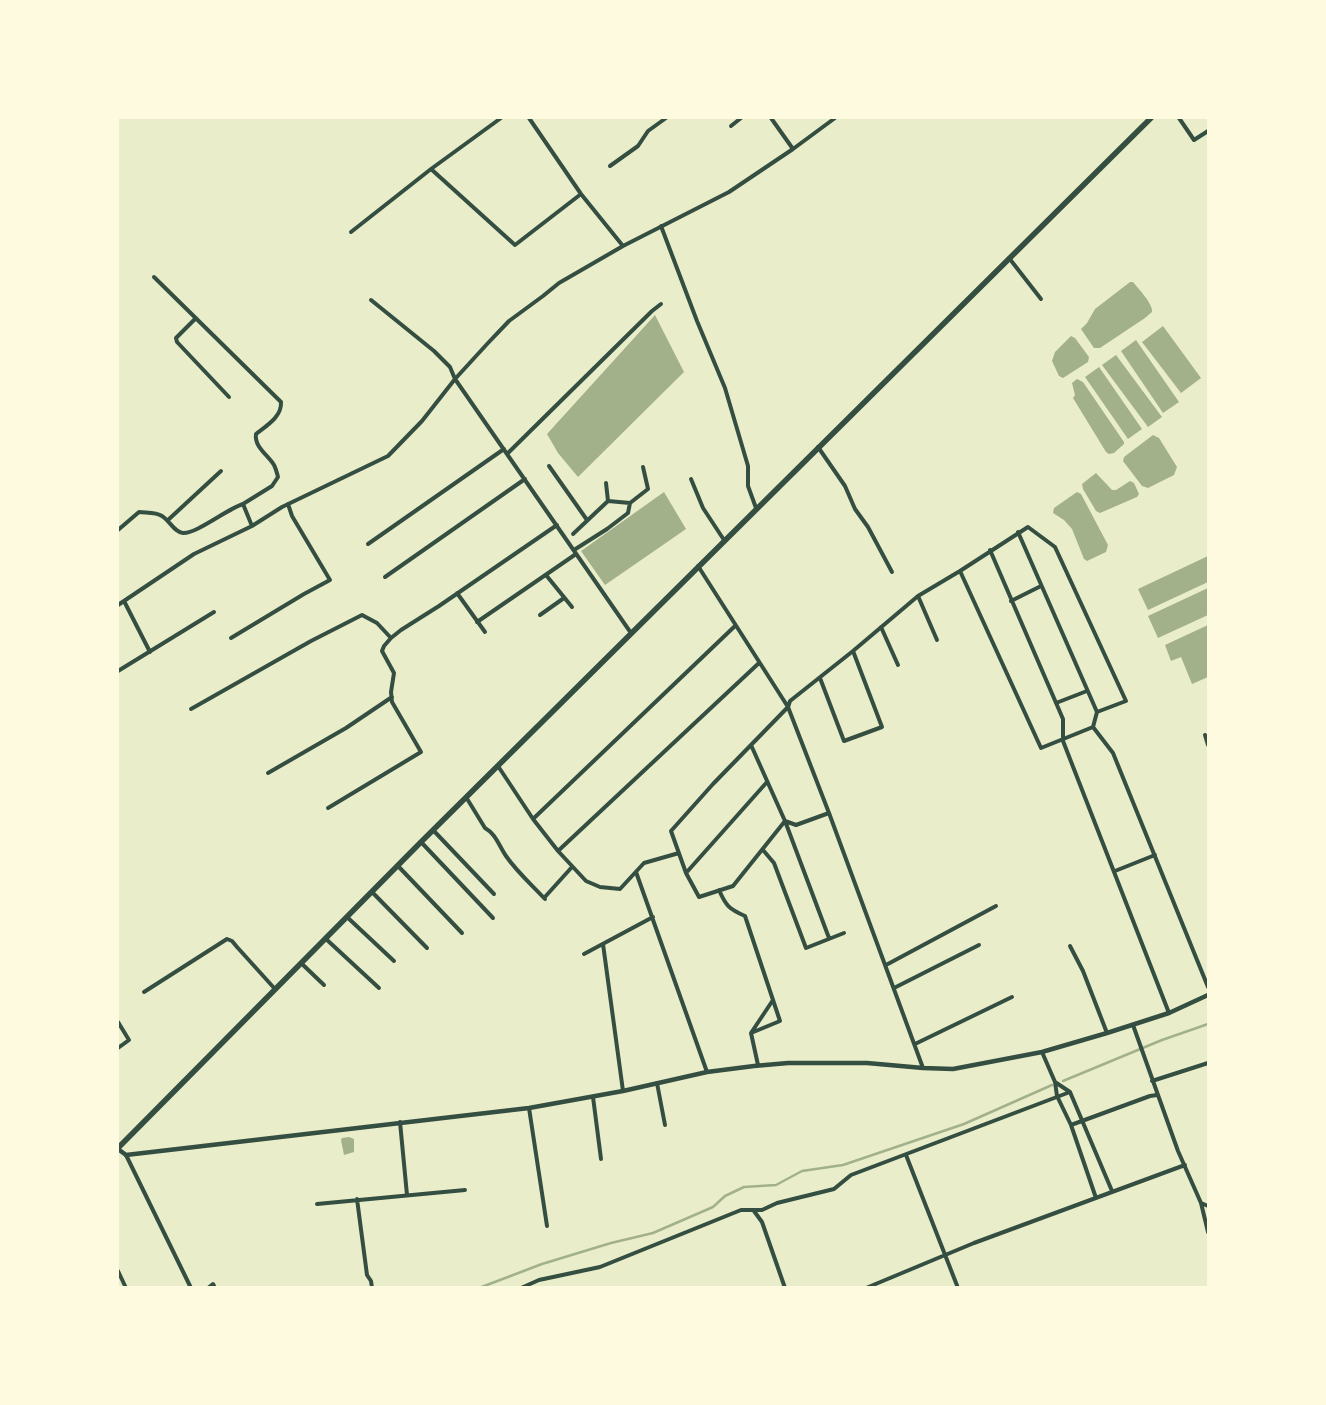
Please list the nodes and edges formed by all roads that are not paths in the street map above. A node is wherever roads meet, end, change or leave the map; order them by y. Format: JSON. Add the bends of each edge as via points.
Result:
{"nodes":[{"id":1,"x":501,"y":118,"type":"edge"},
{"id":2,"x":529,"y":118,"type":"edge"},
{"id":3,"x":666,"y":118,"type":"edge"},
{"id":4,"x":741,"y":118,"type":"edge"},
{"id":5,"x":771,"y":118,"type":"edge"},
{"id":6,"x":835,"y":118,"type":"edge"},
{"id":7,"x":1151,"y":118,"type":"edge"},
{"id":8,"x":1179,"y":118,"type":"edge"},
{"id":9,"x":731,"y":126,"type":"dead end"},
{"id":10,"x":1208,"y":131,"type":"edge"},
{"id":11,"x":793,"y":148,"type":"junction"},
{"id":12,"x":610,"y":166,"type":"dead end"},
{"id":13,"x":431,"y":169,"type":"junction"},
{"id":14,"x":581,"y":194,"type":"junction"},
{"id":15,"x":661,"y":226,"type":"junction"},
{"id":16,"x":352,"y":232,"type":"dead end"},
{"id":17,"x":623,"y":246,"type":"junction"},
{"id":18,"x":1010,"y":258,"type":"junction"},
{"id":19,"x":154,"y":277,"type":"dead end"},
{"id":20,"x":1041,"y":299,"type":"dead end"},
{"id":21,"x":371,"y":300,"type":"dead end"},
{"id":22,"x":661,"y":304,"type":"dead end"},
{"id":23,"x":196,"y":318,"type":"junction"},
{"id":24,"x":456,"y":379,"type":"junction"},
{"id":25,"x":229,"y":398,"type":"dead end"},
{"id":26,"x":818,"y":447,"type":"junction"},
{"id":27,"x":504,"y":449,"type":"junction"},
{"id":28,"x":507,"y":454,"type":"junction"},
{"id":29,"x":549,"y":466,"type":"dead end"},
{"id":30,"x":643,"y":467,"type":"dead end"},
{"id":31,"x":221,"y":471,"type":"dead end"},
{"id":32,"x":525,"y":479,"type":"junction"},
{"id":33,"x":691,"y":479,"type":"dead end"},
{"id":34,"x":606,"y":483,"type":"dead end"},
{"id":35,"x":608,"y":501,"type":"junction"},
{"id":36,"x":630,"y":502,"type":"junction"},
{"id":37,"x":242,"y":504,"type":"junction"},
{"id":38,"x":288,"y":504,"type":"junction"},
{"id":39,"x":756,"y":508,"type":"junction"},
{"id":40,"x":168,"y":520,"type":"junction"},
{"id":41,"x":587,"y":520,"type":"junction"},
{"id":42,"x":557,"y":525,"type":"junction"},
{"id":43,"x":252,"y":526,"type":"junction"},
{"id":44,"x":118,"y":530,"type":"edge"},
{"id":45,"x":1018,"y":532,"type":"junction"},
{"id":46,"x":566,"y":539,"type":"junction"},
{"id":47,"x":724,"y":540,"type":"junction"},
{"id":48,"x":368,"y":544,"type":"dead end"},
{"id":49,"x":990,"y":550,"type":"junction"},
{"id":50,"x":575,"y":552,"type":"junction"},
{"id":51,"x":698,"y":566,"type":"junction"},
{"id":52,"x":960,"y":571,"type":"junction"},
{"id":53,"x":892,"y":572,"type":"dead end"},
{"id":54,"x":546,"y":575,"type":"junction"},
{"id":55,"x":385,"y":577,"type":"dead end"},
{"id":56,"x":1041,"y":586,"type":"junction"},
{"id":57,"x":457,"y":593,"type":"junction"},
{"id":58,"x":918,"y":596,"type":"junction"},
{"id":59,"x":564,"y":598,"type":"junction"},
{"id":60,"x":1011,"y":600,"type":"junction"},
{"id":61,"x":124,"y":601,"type":"junction"},
{"id":62,"x":118,"y":605,"type":"edge"},
{"id":63,"x":572,"y":607,"type":"dead end"},
{"id":64,"x":214,"y":612,"type":"dead end"},
{"id":65,"x":540,"y":615,"type":"dead end"},
{"id":66,"x":477,"y":622,"type":"junction"},
{"id":67,"x":735,"y":626,"type":"junction"},
{"id":68,"x":881,"y":627,"type":"junction"},
{"id":69,"x":485,"y":632,"type":"dead end"},
{"id":70,"x":631,"y":633,"type":"junction"},
{"id":71,"x":231,"y":638,"type":"dead end"},
{"id":72,"x":391,"y":638,"type":"junction"},
{"id":73,"x":937,"y":640,"type":"dead end"},
{"id":74,"x":853,"y":650,"type":"junction"},
{"id":75,"x":150,"y":652,"type":"junction"},
{"id":76,"x":759,"y":663,"type":"junction"},
{"id":77,"x":898,"y":665,"type":"dead end"},
{"id":78,"x":118,"y":671,"type":"edge"},
{"id":79,"x":820,"y":678,"type":"junction"},
{"id":80,"x":1087,"y":691,"type":"junction"},
{"id":81,"x":392,"y":697,"type":"junction"},
{"id":82,"x":1056,"y":703,"type":"junction"},
{"id":83,"x":788,"y":707,"type":"junction"},
{"id":84,"x":191,"y":709,"type":"dead end"},
{"id":85,"x":1096,"y":712,"type":"junction"},
{"id":86,"x":1093,"y":727,"type":"junction"},
{"id":87,"x":1205,"y":735,"type":"dead end"},
{"id":88,"x":1063,"y":741,"type":"junction"},
{"id":89,"x":751,"y":745,"type":"junction"},
{"id":90,"x":1208,"y":745,"type":"edge"},
{"id":91,"x":498,"y":766,"type":"junction"},
{"id":92,"x":268,"y":773,"type":"dead end"},
{"id":93,"x":767,"y":782,"type":"junction"},
{"id":94,"x":466,"y":797,"type":"junction"},
{"id":95,"x":328,"y":808,"type":"dead end"},
{"id":96,"x":829,"y":813,"type":"junction"},
{"id":97,"x":533,"y":818,"type":"junction"},
{"id":98,"x":785,"y":821,"type":"junction"},
{"id":99,"x":433,"y":830,"type":"junction"},
{"id":100,"x":421,"y":842,"type":"junction"},
{"id":101,"x":763,"y":850,"type":"junction"},
{"id":102,"x":558,"y":851,"type":"junction"},
{"id":103,"x":679,"y":853,"type":"junction"},
{"id":104,"x":1155,"y":855,"type":"junction"},
{"id":105,"x":398,"y":866,"type":"junction"},
{"id":106,"x":572,"y":867,"type":"junction"},
{"id":107,"x":1115,"y":871,"type":"junction"},
{"id":108,"x":636,"y":872,"type":"junction"},
{"id":109,"x":686,"y":873,"type":"junction"},
{"id":110,"x":718,"y":890,"type":"junction"},
{"id":111,"x":372,"y":892,"type":"junction"},
{"id":112,"x":494,"y":894,"type":"dead end"},
{"id":113,"x":996,"y":906,"type":"dead end"},
{"id":114,"x":347,"y":917,"type":"junction"},
{"id":115,"x":493,"y":918,"type":"dead end"},
{"id":116,"x":653,"y":918,"type":"junction"},
{"id":117,"x":462,"y":933,"type":"dead end"},
{"id":118,"x":844,"y":933,"type":"dead end"},
{"id":119,"x":829,"y":938,"type":"junction"},
{"id":120,"x":326,"y":939,"type":"junction"},
{"id":121,"x":603,"y":944,"type":"junction"},
{"id":122,"x":979,"y":945,"type":"dead end"},
{"id":123,"x":1070,"y":946,"type":"dead end"},
{"id":124,"x":427,"y":948,"type":"dead end"},
{"id":125,"x":584,"y":954,"type":"dead end"},
{"id":126,"x":394,"y":961,"type":"dead end"},
{"id":127,"x":301,"y":963,"type":"junction"},
{"id":128,"x":886,"y":965,"type":"junction"},
{"id":129,"x":324,"y":985,"type":"dead end"},
{"id":130,"x":1208,"y":987,"type":"edge"},
{"id":131,"x":379,"y":988,"type":"dead end"},
{"id":132,"x":894,"y":988,"type":"junction"},
{"id":133,"x":275,"y":989,"type":"junction"},
{"id":134,"x":144,"y":992,"type":"dead end"},
{"id":135,"x":1208,"y":995,"type":"edge"},
{"id":136,"x":1012,"y":997,"type":"dead end"},
{"id":137,"x":774,"y":1000,"type":"junction"},
{"id":138,"x":1170,"y":1013,"type":"junction"},
{"id":139,"x":118,"y":1022,"type":"edge"},
{"id":140,"x":1133,"y":1025,"type":"junction"},
{"id":141,"x":751,"y":1033,"type":"junction"},
{"id":142,"x":1107,"y":1033,"type":"junction"},
{"id":143,"x":915,"y":1044,"type":"junction"},
{"id":144,"x":118,"y":1048,"type":"edge"},
{"id":145,"x":1042,"y":1052,"type":"junction"},
{"id":146,"x":1208,"y":1063,"type":"edge"},
{"id":147,"x":758,"y":1066,"type":"junction"},
{"id":148,"x":923,"y":1068,"type":"junction"},
{"id":149,"x":707,"y":1072,"type":"junction"},
{"id":150,"x":1152,"y":1081,"type":"junction"},
{"id":151,"x":1055,"y":1082,"type":"junction"},
{"id":152,"x":657,"y":1083,"type":"junction"},
{"id":153,"x":623,"y":1091,"type":"junction"},
{"id":154,"x":1070,"y":1092,"type":"junction"},
{"id":155,"x":1157,"y":1095,"type":"junction"},
{"id":156,"x":1057,"y":1096,"type":"junction"},
{"id":157,"x":593,"y":1097,"type":"junction"},
{"id":158,"x":529,"y":1108,"type":"junction"},
{"id":159,"x":1083,"y":1121,"type":"junction"},
{"id":160,"x":400,"y":1122,"type":"junction"},
{"id":161,"x":665,"y":1124,"type":"dead end"},
{"id":162,"x":1071,"y":1125,"type":"junction"},
{"id":163,"x":118,"y":1148,"type":"edge"},
{"id":164,"x":126,"y":1155,"type":"junction"},
{"id":165,"x":906,"y":1155,"type":"junction"},
{"id":166,"x":601,"y":1159,"type":"dead end"},
{"id":167,"x":1185,"y":1165,"type":"junction"},
{"id":168,"x":464,"y":1190,"type":"dead end"},
{"id":169,"x":1112,"y":1191,"type":"junction"},
{"id":170,"x":407,"y":1195,"type":"junction"},
{"id":171,"x":1096,"y":1198,"type":"junction"},
{"id":172,"x":357,"y":1199,"type":"junction"},
{"id":173,"x":1201,"y":1203,"type":"junction"},
{"id":174,"x":317,"y":1204,"type":"dead end"},
{"id":175,"x":1208,"y":1206,"type":"edge"},
{"id":176,"x":754,"y":1211,"type":"junction"},
{"id":177,"x":547,"y":1226,"type":"dead end"},
{"id":178,"x":1208,"y":1232,"type":"edge"},
{"id":179,"x":946,"y":1256,"type":"junction"},
{"id":180,"x":118,"y":1271,"type":"edge"},
{"id":181,"x":126,"y":1288,"type":"edge"},
{"id":182,"x":191,"y":1288,"type":"edge"},
{"id":183,"x":208,"y":1288,"type":"edge"},
{"id":184,"x":215,"y":1288,"type":"edge"},
{"id":185,"x":372,"y":1288,"type":"edge"},
{"id":186,"x":521,"y":1288,"type":"edge"},
{"id":187,"x":785,"y":1288,"type":"edge"},
{"id":188,"x":866,"y":1288,"type":"edge"},
{"id":189,"x":958,"y":1288,"type":"edge"}],
"edges":[{"from":1,"to":13,"type":"street"},
{"from":2,"to":14,"type":"street"},
{"from":3,"to":12,"type":"street","via":[[648,131],[638,146]]},
{"from":4,"to":9,"type":"street"},
{"from":5,"to":11,"type":"street"},
{"from":6,"to":11,"type":"street"},
{"from":7,"to":18,"type":"main road"},
{"from":8,"to":10,"type":"street","via":[[1194,140]]},
{"from":11,"to":15,"type":"street","via":[[729,192]]},
{"from":13,"to":14,"type":"street","via":[[515,246]]},
{"from":13,"to":16,"type":"street"},
{"from":14,"to":17,"type":"street"},
{"from":15,"to":17,"type":"street"},
{"from":15,"to":39,"type":"street","via":[[724,388],[748,466],[748,486]]},
{"from":17,"to":24,"type":"street","via":[[559,284],[509,321]]},
{"from":18,"to":20,"type":"street"},
{"from":18,"to":26,"type":"main road"},
{"from":19,"to":23,"type":"street"},
{"from":21,"to":24,"type":"street","via":[[434,351],[450,367]]},
{"from":22,"to":28,"type":"street"},
{"from":23,"to":25,"type":"street","via":[[176,338],[177,342]]},
{"from":23,"to":37,"type":"street","via":[[281,402],[282,408],[275,419],[255,438],[274,465],[278,477],[272,486]]},
{"from":24,"to":27,"type":"street"},
{"from":24,"to":38,"type":"street","via":[[388,456]]},
{"from":26,"to":39,"type":"main road"},
{"from":26,"to":53,"type":"street","via":[[845,486]]},
{"from":27,"to":28,"type":"street"},
{"from":27,"to":48,"type":"street"},
{"from":28,"to":32,"type":"street"},
{"from":29,"to":41,"type":"street"},
{"from":30,"to":36,"type":"street","via":[[648,489]]},
{"from":31,"to":40,"type":"street"},
{"from":32,"to":42,"type":"street"},
{"from":32,"to":55,"type":"street"},
{"from":33,"to":47,"type":"street","via":[[703,508]]},
{"from":34,"to":35,"type":"street"},
{"from":35,"to":36,"type":"street"},
{"from":35,"to":41,"type":"street"},
{"from":36,"to":50,"type":"street","via":[[628,513]]},
{"from":37,"to":40,"type":"street","via":[[184,534]]},
{"from":37,"to":43,"type":"street"},
{"from":38,"to":43,"type":"street"},
{"from":38,"to":71,"type":"street","via":[[330,580]]},
{"from":39,"to":47,"type":"main road"},
{"from":40,"to":44,"type":"street","via":[[160,515],[139,512]]},
{"from":41,"to":46,"type":"street"},
{"from":42,"to":46,"type":"street"},
{"from":42,"to":57,"type":"street"},
{"from":43,"to":61,"type":"street","via":[[194,554]]},
{"from":45,"to":49,"type":"street"},
{"from":45,"to":56,"type":"street"},
{"from":45,"to":85,"type":"street","via":[[1028,527],[1055,547],[1126,702]]},
{"from":46,"to":50,"type":"street"},
{"from":47,"to":51,"type":"main road"},
{"from":49,"to":52,"type":"street"},
{"from":49,"to":60,"type":"street"},
{"from":50,"to":54,"type":"street"},
{"from":50,"to":70,"type":"street"},
{"from":51,"to":67,"type":"street"},
{"from":51,"to":70,"type":"main road"},
{"from":52,"to":58,"type":"street"},
{"from":52,"to":88,"type":"street","via":[[1041,748]]},
{"from":54,"to":59,"type":"street"},
{"from":54,"to":66,"type":"street"},
{"from":56,"to":60,"type":"street"},
{"from":56,"to":80,"type":"street"},
{"from":57,"to":66,"type":"street"},
{"from":57,"to":72,"type":"street"},
{"from":58,"to":68,"type":"street"},
{"from":58,"to":73,"type":"street"},
{"from":59,"to":63,"type":"street"},
{"from":59,"to":65,"type":"street"},
{"from":60,"to":82,"type":"street"},
{"from":61,"to":62,"type":"street"},
{"from":61,"to":75,"type":"street"},
{"from":64,"to":75,"type":"street"},
{"from":66,"to":69,"type":"street"},
{"from":67,"to":76,"type":"street"},
{"from":67,"to":97,"type":"street"},
{"from":68,"to":74,"type":"street"},
{"from":68,"to":77,"type":"street"},
{"from":70,"to":91,"type":"main road"},
{"from":72,"to":81,"type":"street","via":[[382,651],[394,673]]},
{"from":72,"to":84,"type":"street","via":[[377,623],[362,615]]},
{"from":74,"to":79,"type":"street"},
{"from":74,"to":79,"type":"street","via":[[882,727],[844,741]]},
{"from":75,"to":78,"type":"street"},
{"from":76,"to":83,"type":"street"},
{"from":76,"to":102,"type":"street"},
{"from":79,"to":83,"type":"street","via":[[790,701]]},
{"from":80,"to":82,"type":"street"},
{"from":80,"to":85,"type":"street"},
{"from":81,"to":92,"type":"street"},
{"from":81,"to":95,"type":"street","via":[[421,752]]},
{"from":82,"to":88,"type":"street","via":[[1063,719]]},
{"from":83,"to":89,"type":"street"},
{"from":83,"to":96,"type":"street"},
{"from":85,"to":86,"type":"street"},
{"from":86,"to":88,"type":"street"},
{"from":86,"to":104,"type":"street","via":[[1113,753]]},
{"from":87,"to":90,"type":"street"},
{"from":88,"to":107,"type":"street"},
{"from":89,"to":93,"type":"street"},
{"from":89,"to":103,"type":"street","via":[[671,831]]},
{"from":91,"to":94,"type":"main road"},
{"from":91,"to":97,"type":"street"},
{"from":93,"to":98,"type":"street"},
{"from":93,"to":109,"type":"street"},
{"from":94,"to":99,"type":"main road"},
{"from":94,"to":106,"type":"street","via":[[506,856],[544,899]]},
{"from":96,"to":98,"type":"street","via":[[796,825]]},
{"from":96,"to":128,"type":"street"},
{"from":97,"to":102,"type":"street"},
{"from":98,"to":101,"type":"street"},
{"from":98,"to":119,"type":"street"},
{"from":99,"to":100,"type":"main road"},
{"from":99,"to":112,"type":"street"},
{"from":100,"to":105,"type":"main road"},
{"from":100,"to":115,"type":"street"},
{"from":101,"to":110,"type":"street","via":[[733,886]]},
{"from":101,"to":119,"type":"street","via":[[774,863],[806,948]]},
{"from":102,"to":106,"type":"street"},
{"from":103,"to":108,"type":"street","via":[[644,863]]},
{"from":103,"to":109,"type":"street"},
{"from":104,"to":107,"type":"street"},
{"from":104,"to":130,"type":"street"},
{"from":105,"to":111,"type":"main road"},
{"from":105,"to":117,"type":"street"},
{"from":106,"to":108,"type":"street","via":[[586,882],[614,889],[620,889]]},
{"from":107,"to":138,"type":"street"},
{"from":108,"to":116,"type":"street"},
{"from":109,"to":110,"type":"street","via":[[699,897]]},
{"from":110,"to":137,"type":"street","via":[[730,910],[745,916]]},
{"from":111,"to":114,"type":"main road"},
{"from":111,"to":124,"type":"street"},
{"from":113,"to":128,"type":"street"},
{"from":114,"to":120,"type":"main road"},
{"from":114,"to":126,"type":"street"},
{"from":116,"to":121,"type":"street"},
{"from":116,"to":149,"type":"street"},
{"from":118,"to":119,"type":"street"},
{"from":120,"to":127,"type":"main road"},
{"from":120,"to":131,"type":"street"},
{"from":121,"to":125,"type":"street"},
{"from":121,"to":153,"type":"street"},
{"from":122,"to":132,"type":"street"},
{"from":123,"to":142,"type":"street"},
{"from":127,"to":129,"type":"street"},
{"from":127,"to":133,"type":"main road"},
{"from":128,"to":132,"type":"street"},
{"from":132,"to":143,"type":"street"},
{"from":133,"to":134,"type":"street","via":[[227,939]]},
{"from":133,"to":163,"type":"main road"},
{"from":135,"to":138,"type":"street"},
{"from":136,"to":143,"type":"street"},
{"from":137,"to":141,"type":"street"},
{"from":137,"to":141,"type":"street","via":[[780,1021]]},
{"from":138,"to":140,"type":"street"},
{"from":139,"to":144,"type":"street","via":[[128,1040]]},
{"from":140,"to":142,"type":"street"},
{"from":140,"to":150,"type":"street"},
{"from":141,"to":147,"type":"street"},
{"from":142,"to":145,"type":"street"},
{"from":143,"to":148,"type":"street"},
{"from":145,"to":148,"type":"street","via":[[952,1069]]},
{"from":145,"to":151,"type":"street"},
{"from":146,"to":150,"type":"street"},
{"from":147,"to":148,"type":"street","via":[[867,1063]]},
{"from":147,"to":149,"type":"street"},
{"from":149,"to":152,"type":"street"},
{"from":150,"to":155,"type":"street"},
{"from":151,"to":154,"type":"street"},
{"from":151,"to":156,"type":"street"},
{"from":152,"to":153,"type":"street"},
{"from":152,"to":161,"type":"street"},
{"from":153,"to":157,"type":"street"},
{"from":154,"to":156,"type":"street"},
{"from":154,"to":159,"type":"street"},
{"from":155,"to":159,"type":"street"},
{"from":155,"to":167,"type":"street"},
{"from":156,"to":162,"type":"street"},
{"from":156,"to":165,"type":"street"},
{"from":157,"to":158,"type":"street"},
{"from":157,"to":166,"type":"street"},
{"from":158,"to":160,"type":"street"},
{"from":158,"to":177,"type":"street"},
{"from":159,"to":162,"type":"street"},
{"from":159,"to":169,"type":"street"},
{"from":160,"to":164,"type":"street"},
{"from":160,"to":170,"type":"street"},
{"from":162,"to":171,"type":"street"},
{"from":163,"to":164,"type":"street"},
{"from":164,"to":182,"type":"street"},
{"from":165,"to":176,"type":"street","via":[[851,1175],[834,1189]]},
{"from":165,"to":179,"type":"street"},
{"from":167,"to":169,"type":"street"},
{"from":167,"to":173,"type":"street"},
{"from":168,"to":170,"type":"street"},
{"from":169,"to":171,"type":"street"},
{"from":170,"to":172,"type":"street"},
{"from":171,"to":179,"type":"street"},
{"from":172,"to":174,"type":"street"},
{"from":172,"to":185,"type":"street"},
{"from":173,"to":175,"type":"street"},
{"from":173,"to":178,"type":"street"},
{"from":176,"to":186,"type":"street","via":[[741,1210],[600,1268],[539,1280]]},
{"from":176,"to":187,"type":"street","via":[[762,1222]]},
{"from":179,"to":188,"type":"street"},
{"from":179,"to":189,"type":"street"},
{"from":180,"to":181,"type":"street"},
{"from":183,"to":184,"type":"street","via":[[212,1284]]}]}
